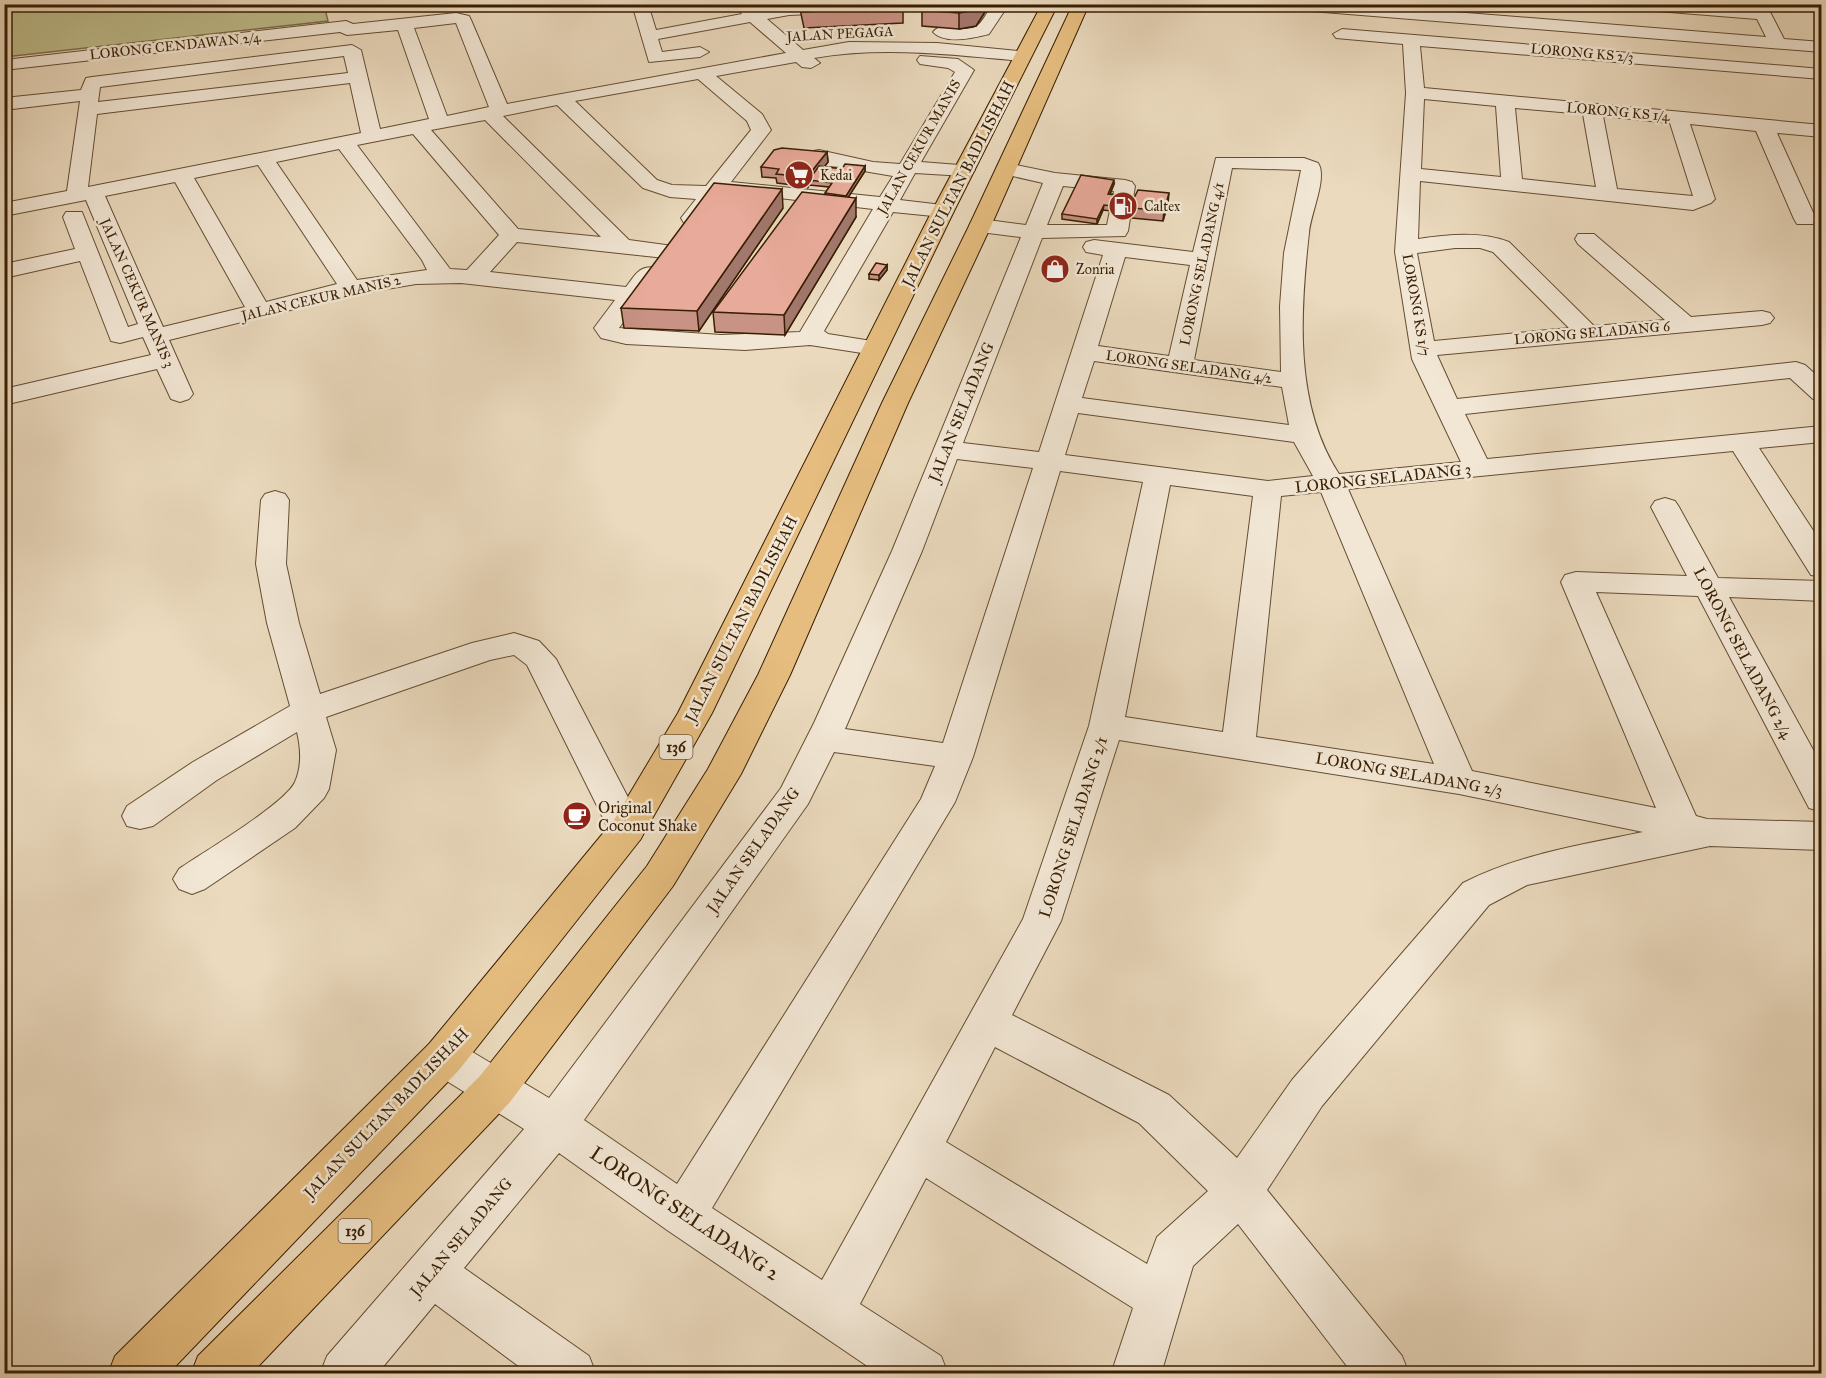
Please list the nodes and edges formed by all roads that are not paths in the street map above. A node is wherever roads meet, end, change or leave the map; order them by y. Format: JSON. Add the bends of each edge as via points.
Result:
{"nodes":[{"id":1,"x":341,"y":4,"type":"edge"},
{"id":2,"x":640,"y":4,"type":"edge"},
{"id":3,"x":923,"y":4,"type":"edge"},
{"id":4,"x":932,"y":4,"type":"edge"},
{"id":5,"x":1001,"y":4,"type":"edge"},
{"id":6,"x":1050,"y":4,"type":"edge"},
{"id":7,"x":1081,"y":4,"type":"edge"},
{"id":8,"x":1632,"y":4,"type":"edge"},
{"id":9,"x":1791,"y":4,"type":"edge"},
{"id":10,"x":1311,"y":6,"type":"dead end"},
{"id":11,"x":1334,"y":6,"type":"edge"},
{"id":12,"x":1821,"y":7,"type":"edge"},
{"id":13,"x":747,"y":10,"type":"edge"},
{"id":14,"x":919,"y":22,"type":"dead end"},
{"id":15,"x":404,"y":24,"type":"junction"},
{"id":16,"x":347,"y":28,"type":"junction"},
{"id":17,"x":829,"y":33,"type":"edge"},
{"id":18,"x":1342,"y":34,"type":"dead end"},
{"id":19,"x":797,"y":35,"type":"dead end"},
{"id":20,"x":649,"y":36,"type":"junction"},
{"id":21,"x":779,"y":38,"type":"junction"},
{"id":22,"x":1411,"y":40,"type":"junction"},
{"id":23,"x":757,"y":42,"type":"dead end"},
{"id":24,"x":1778,"y":43,"type":"junction"},
{"id":25,"x":1821,"y":47,"type":"edge"},
{"id":26,"x":352,"y":50,"type":"junction"},
{"id":27,"x":712,"y":50,"type":"dead end"},
{"id":28,"x":1022,"y":56,"type":"junction"},
{"id":29,"x":804,"y":59,"type":"junction"},
{"id":30,"x":4,"y":65,"type":"edge"},
{"id":31,"x":701,"y":73,"type":"junction"},
{"id":32,"x":1821,"y":74,"type":"edge"},
{"id":33,"x":358,"y":77,"type":"junction"},
{"id":34,"x":4,"y":78,"type":"edge"},
{"id":35,"x":92,"y":82,"type":"junction"},
{"id":36,"x":1415,"y":93,"type":"junction"},
{"id":37,"x":561,"y":98,"type":"junction"},
{"id":38,"x":1505,"y":101,"type":"junction"},
{"id":39,"x":4,"y":104,"type":"edge"},
{"id":40,"x":1592,"y":110,"type":"junction"},
{"id":41,"x":494,"y":112,"type":"junction"},
{"id":42,"x":1678,"y":118,"type":"junction"},
{"id":43,"x":440,"y":123,"type":"junction"},
{"id":44,"x":1764,"y":126,"type":"junction"},
{"id":45,"x":417,"y":127,"type":"junction"},
{"id":46,"x":1821,"y":131,"type":"edge"},
{"id":47,"x":372,"y":136,"type":"junction"},
{"id":48,"x":344,"y":142,"type":"junction"},
{"id":49,"x":745,"y":150,"type":"junction"},
{"id":50,"x":263,"y":158,"type":"junction"},
{"id":51,"x":839,"y":161,"type":"junction"},
{"id":52,"x":873,"y":168,"type":"junction"},
{"id":53,"x":906,"y":169,"type":"junction"},
{"id":54,"x":1006,"y":169,"type":"junction"},
{"id":55,"x":965,"y":170,"type":"junction"},
{"id":56,"x":181,"y":174,"type":"junction"},
{"id":57,"x":1411,"y":174,"type":"junction"},
{"id":58,"x":1055,"y":179,"type":"junction"},
{"id":59,"x":1512,"y":184,"type":"junction"},
{"id":60,"x":712,"y":192,"type":"junction"},
{"id":61,"x":821,"y":196,"type":"junction"},
{"id":62,"x":1608,"y":196,"type":"junction"},
{"id":63,"x":853,"y":200,"type":"junction"},
{"id":64,"x":86,"y":204,"type":"junction"},
{"id":65,"x":883,"y":209,"type":"junction"},
{"id":66,"x":4,"y":210,"type":"edge"},
{"id":67,"x":943,"y":212,"type":"junction"},
{"id":68,"x":1805,"y":219,"type":"dead end"},
{"id":69,"x":51,"y":222,"type":"dead end"},
{"id":70,"x":980,"y":226,"type":"junction"},
{"id":71,"x":511,"y":235,"type":"junction"},
{"id":72,"x":1032,"y":236,"type":"junction"},
{"id":73,"x":1586,"y":239,"type":"dead end"},
{"id":74,"x":622,"y":246,"type":"junction"},
{"id":75,"x":1406,"y":247,"type":"junction"},
{"id":76,"x":1116,"y":249,"type":"junction"},
{"id":77,"x":665,"y":251,"type":"junction"},
{"id":78,"x":87,"y":253,"type":"junction"},
{"id":79,"x":1203,"y":260,"type":"junction"},
{"id":80,"x":4,"y":271,"type":"edge"},
{"id":81,"x":442,"y":276,"type":"junction"},
{"id":82,"x":473,"y":277,"type":"junction"},
{"id":83,"x":351,"y":288,"type":"junction"},
{"id":84,"x":631,"y":295,"type":"junction"},
{"id":85,"x":259,"y":311,"type":"junction"},
{"id":86,"x":1762,"y":318,"type":"dead end"},
{"id":87,"x":1684,"y":324,"type":"junction"},
{"id":88,"x":154,"y":332,"type":"junction"},
{"id":89,"x":1587,"y":333,"type":"junction"},
{"id":90,"x":814,"y":334,"type":"junction"},
{"id":91,"x":120,"y":336,"type":"junction"},
{"id":92,"x":876,"y":348,"type":"junction"},
{"id":93,"x":1423,"y":349,"type":"junction"},
{"id":94,"x":1084,"y":352,"type":"junction"},
{"id":95,"x":166,"y":360,"type":"junction"},
{"id":96,"x":1180,"y":365,"type":"junction"},
{"id":97,"x":131,"y":368,"type":"junction"},
{"id":98,"x":1294,"y":381,"type":"junction"},
{"id":99,"x":180,"y":394,"type":"dead end"},
{"id":100,"x":1821,"y":394,"type":"edge"},
{"id":101,"x":4,"y":397,"type":"edge"},
{"id":102,"x":1067,"y":404,"type":"junction"},
{"id":103,"x":1449,"y":408,"type":"junction"},
{"id":104,"x":1821,"y":434,"type":"edge"},
{"id":105,"x":1305,"y":435,"type":"junction"},
{"id":106,"x":1741,"y":442,"type":"junction"},
{"id":107,"x":946,"y":449,"type":"junction"},
{"id":108,"x":1049,"y":462,"type":"junction"},
{"id":109,"x":1478,"y":469,"type":"junction"},
{"id":110,"x":1158,"y":476,"type":"junction"},
{"id":111,"x":1332,"y":484,"type":"junction"},
{"id":112,"x":1268,"y":489,"type":"junction"},
{"id":113,"x":275,"y":500,"type":"dead end"},
{"id":114,"x":1665,"y":507,"type":"dead end"},
{"id":115,"x":1821,"y":568,"type":"edge"},
{"id":116,"x":1707,"y":587,"type":"junction"},
{"id":117,"x":1821,"y":591,"type":"edge"},
{"id":118,"x":307,"y":711,"type":"junction"},
{"id":119,"x":1106,"y":726,"type":"junction"},
{"id":120,"x":823,"y":738,"type":"junction"},
{"id":121,"x":1238,"y":746,"type":"junction"},
{"id":122,"x":956,"y":758,"type":"junction"},
{"id":123,"x":1459,"y":781,"type":"junction"},
{"id":124,"x":1821,"y":799,"type":"edge"},
{"id":125,"x":140,"y":816,"type":"dead end"},
{"id":126,"x":1696,"y":829,"type":"junction"},
{"id":127,"x":627,"y":830,"type":"junction"},
{"id":128,"x":1821,"y":836,"type":"edge"},
{"id":129,"x":192,"y":879,"type":"dead end"},
{"id":130,"x":986,"y":1022,"type":"junction"},
{"id":131,"x":444,"y":1057,"type":"junction"},
{"id":132,"x":495,"y":1089,"type":"junction"},
{"id":133,"x":555,"y":1125,"type":"junction"},
{"id":134,"x":918,"y":1149,"type":"junction"},
{"id":135,"x":1240,"y":1191,"type":"junction"},
{"id":136,"x":683,"y":1215,"type":"junction"},
{"id":137,"x":432,"y":1273,"type":"junction"},
{"id":138,"x":1161,"y":1299,"type":"junction"},
{"id":139,"x":831,"y":1311,"type":"junction"},
{"id":140,"x":133,"y":1374,"type":"edge"},
{"id":141,"x":216,"y":1374,"type":"edge"},
{"id":142,"x":345,"y":1374,"type":"edge"},
{"id":143,"x":571,"y":1374,"type":"edge"},
{"id":144,"x":923,"y":1374,"type":"edge"},
{"id":145,"x":1136,"y":1374,"type":"edge"},
{"id":146,"x":1384,"y":1374,"type":"edge"}],
"edges":[{"from":1,"to":16,"type":"street"},
{"from":2,"to":20,"type":"street"},
{"from":3,"to":13,"type":"street"},
{"from":4,"to":14,"type":"street"},
{"from":5,"to":17,"type":"street","name":"JALAN PEGAGA","via":[[983,30],[969,34]]},
{"from":6,"to":28,"type":"main road","name":"JALAN SULTAN BADLISHAH","number":"136"},
{"from":7,"to":54,"type":"main road","name":"JALAN SULTAN BADLISHAH","number":"136"},
{"from":8,"to":24,"type":"street","via":[[1763,14]]},
{"from":9,"to":12,"type":"street"},
{"from":10,"to":11,"type":"street"},
{"from":11,"to":24,"type":"street"},
{"from":13,"to":20,"type":"street"},
{"from":13,"to":21,"type":"street"},
{"from":15,"to":16,"type":"street","name":"LORONG CENDAWAN 2/4"},
{"from":15,"to":41,"type":"street","name":"LORONG CENDAWAN 2/4","via":[[463,20]]},
{"from":15,"to":43,"type":"street"},
{"from":16,"to":26,"type":"street"},
{"from":16,"to":35,"type":"street","name":"LORONG CENDAWAN 2/4"},
{"from":18,"to":22,"type":"street","name":"LORONG KS 2/3"},
{"from":19,"to":21,"type":"street","name":"JALAN PEGAGA"},
{"from":20,"to":27,"type":"street","via":[[655,58]]},
{"from":21,"to":23,"type":"street","name":"JALAN PEGAGA"},
{"from":21,"to":29,"type":"street"},
{"from":22,"to":32,"type":"street","name":"LORONG KS 2/3"},
{"from":22,"to":36,"type":"street","name":"LORONG KS 1/7"},
{"from":24,"to":25,"type":"street"},
{"from":26,"to":33,"type":"street"},
{"from":26,"to":35,"type":"street"},
{"from":28,"to":29,"type":"street","via":[[892,46],[849,47]]},
{"from":28,"to":55,"type":"main road","name":"JALAN SULTAN BADLISHAH","number":"136"},
{"from":29,"to":31,"type":"street"},
{"from":29,"to":53,"type":"street","name":"JALAN CEKUR MANIS","via":[[898,59],[952,63],[964,70]]},
{"from":30,"to":35,"type":"street","name":"LORONG CENDAWAN 2/4"},
{"from":31,"to":37,"type":"street"},
{"from":31,"to":49,"type":"street","via":[[760,125],[761,130]]},
{"from":33,"to":35,"type":"street"},
{"from":33,"to":47,"type":"street"},
{"from":34,"to":35,"type":"street"},
{"from":35,"to":39,"type":"street"},
{"from":35,"to":64,"type":"street"},
{"from":36,"to":38,"type":"street","name":"LORONG KS 1/4"},
{"from":36,"to":57,"type":"street","name":"LORONG KS 1/7"},
{"from":37,"to":41,"type":"street"},
{"from":37,"to":60,"type":"street","via":[[650,184],[670,191]]},
{"from":38,"to":40,"type":"street","name":"LORONG KS 1/4"},
{"from":38,"to":59,"type":"street"},
{"from":40,"to":42,"type":"street","name":"LORONG KS 1/4"},
{"from":40,"to":62,"type":"street"},
{"from":41,"to":43,"type":"street"},
{"from":41,"to":74,"type":"street"},
{"from":42,"to":44,"type":"street","name":"LORONG KS 1/4"},
{"from":42,"to":62,"type":"street","via":[[1704,199],[1693,204]]},
{"from":43,"to":45,"type":"street"},
{"from":44,"to":46,"type":"street","name":"LORONG KS 1/4"},
{"from":44,"to":68,"type":"street"},
{"from":45,"to":47,"type":"street"},
{"from":45,"to":71,"type":"street"},
{"from":47,"to":48,"type":"street"},
{"from":48,"to":50,"type":"street"},
{"from":48,"to":81,"type":"street"},
{"from":49,"to":51,"type":"street"},
{"from":49,"to":60,"type":"street"},
{"from":50,"to":56,"type":"street"},
{"from":50,"to":83,"type":"street"},
{"from":51,"to":52,"type":"street"},
{"from":51,"to":61,"type":"street","via":[[774,157],[756,178],[760,183],[812,189]]},
{"from":52,"to":53,"type":"street"},
{"from":52,"to":63,"type":"street"},
{"from":53,"to":55,"type":"street"},
{"from":53,"to":65,"type":"street","name":"JALAN CEKUR MANIS"},
{"from":54,"to":58,"type":"street"},
{"from":54,"to":70,"type":"main road","name":"JALAN SULTAN BADLISHAH","number":"136"},
{"from":55,"to":67,"type":"main road","name":"JALAN SULTAN BADLISHAH","number":"136"},
{"from":56,"to":64,"type":"street"},
{"from":56,"to":85,"type":"street"},
{"from":57,"to":59,"type":"street"},
{"from":57,"to":75,"type":"street","name":"LORONG KS 1/7"},
{"from":58,"to":72,"type":"street","name":"JALAN SELADANG"},
{"from":58,"to":72,"type":"street","via":[[1125,186],[1117,231]]},
{"from":59,"to":62,"type":"street"},
{"from":60,"to":61,"type":"street"},
{"from":60,"to":65,"type":"street","via":[[790,211]]},
{"from":60,"to":77,"type":"street"},
{"from":61,"to":63,"type":"street"},
{"from":63,"to":65,"type":"street"},
{"from":64,"to":66,"type":"street"},
{"from":64,"to":69,"type":"street"},
{"from":64,"to":78,"type":"street"},
{"from":64,"to":88,"type":"street","name":"JALAN CEKUR MANIS 3"},
{"from":65,"to":67,"type":"street"},
{"from":65,"to":90,"type":"street","name":"JALAN CEKUR MANIS"},
{"from":67,"to":92,"type":"main road","name":"JALAN SULTAN BADLISHAH","number":"136"},
{"from":70,"to":72,"type":"street"},
{"from":70,"to":132,"type":"main road","name":"JALAN SULTAN BADLISHAH","number":"136","via":[[895,403],[774,675],[723,774],[660,876]]},
{"from":71,"to":74,"type":"street"},
{"from":71,"to":82,"type":"street"},
{"from":72,"to":76,"type":"street"},
{"from":72,"to":107,"type":"street","name":"JALAN SELADANG"},
{"from":73,"to":87,"type":"street"},
{"from":74,"to":77,"type":"street"},
{"from":75,"to":89,"type":"street","via":[[1494,243]]},
{"from":75,"to":93,"type":"street","name":"LORONG KS 1/7"},
{"from":76,"to":79,"type":"street"},
{"from":76,"to":94,"type":"street"},
{"from":77,"to":84,"type":"street"},
{"from":78,"to":80,"type":"street"},
{"from":78,"to":91,"type":"street"},
{"from":79,"to":96,"type":"street","name":"LORONG SELADANG 4/1"},
{"from":79,"to":98,"type":"street","name":"LORONG SELADANG 4/1","via":[[1223,162],[1311,167],[1293,273]]},
{"from":81,"to":82,"type":"street","name":"JALAN CEKUR MANIS 2"},
{"from":81,"to":83,"type":"street","name":"JALAN CEKUR MANIS 2"},
{"from":82,"to":84,"type":"street","name":"JALAN CEKUR MANIS 2"},
{"from":83,"to":85,"type":"street","name":"JALAN CEKUR MANIS 2"},
{"from":84,"to":90,"type":"street","via":[[606,327],[610,333],[626,337],[708,331],[790,342]]},
{"from":85,"to":88,"type":"street","name":"JALAN CEKUR MANIS 2"},
{"from":86,"to":87,"type":"street","name":"LORONG SELADANG 6"},
{"from":87,"to":89,"type":"street","name":"LORONG SELADANG 6"},
{"from":88,"to":91,"type":"street","name":"JALAN CEKUR MANIS 2"},
{"from":88,"to":95,"type":"street","name":"JALAN CEKUR MANIS 3"},
{"from":89,"to":93,"type":"street","name":"LORONG SELADANG 6"},
{"from":90,"to":92,"type":"street","via":[[821,341]]},
{"from":91,"to":97,"type":"street"},
{"from":92,"to":127,"type":"main road","name":"JALAN SULTAN BADLISHAH","number":"136","via":[[695,713]]},
{"from":93,"to":103,"type":"street","name":"LORONG KS 1/7"},
{"from":94,"to":96,"type":"street","name":"LORONG SELADANG 4/2"},
{"from":94,"to":102,"type":"street"},
{"from":95,"to":97,"type":"street"},
{"from":95,"to":99,"type":"street","name":"JALAN CEKUR MANIS 3"},
{"from":96,"to":98,"type":"street","name":"LORONG SELADANG 4/2"},
{"from":97,"to":101,"type":"street"},
{"from":98,"to":105,"type":"street"},
{"from":100,"to":103,"type":"street","via":[[1796,370]]},
{"from":102,"to":105,"type":"street"},
{"from":102,"to":108,"type":"street"},
{"from":103,"to":109,"type":"street","name":"LORONG KS 1/7"},
{"from":104,"to":106,"type":"street","name":"LORONG SELADANG 3"},
{"from":105,"to":111,"type":"street"},
{"from":106,"to":109,"type":"street","name":"LORONG SELADANG 3"},
{"from":106,"to":115,"type":"street"},
{"from":107,"to":108,"type":"street","name":"LORONG SELADANG 3"},
{"from":107,"to":120,"type":"street","name":"JALAN SELADANG","via":[[907,551]]},
{"from":108,"to":110,"type":"street","name":"LORONG SELADANG 3"},
{"from":108,"to":122,"type":"street"},
{"from":109,"to":111,"type":"street","name":"LORONG SELADANG 3"},
{"from":110,"to":112,"type":"street","name":"LORONG SELADANG 3"},
{"from":110,"to":119,"type":"street","name":"LORONG SELADANG 2/1"},
{"from":111,"to":112,"type":"street","name":"LORONG SELADANG 3"},
{"from":111,"to":123,"type":"street"},
{"from":112,"to":121,"type":"street"},
{"from":113,"to":118,"type":"street","via":[[271,564]]},
{"from":114,"to":116,"type":"street","name":"LORONG SELADANG 2/4"},
{"from":116,"to":117,"type":"street"},
{"from":116,"to":124,"type":"street","name":"LORONG SELADANG 2/4"},
{"from":116,"to":126,"type":"street","via":[[1576,582]]},
{"from":118,"to":125,"type":"street","via":[[205,771]]},
{"from":118,"to":127,"type":"street","via":[[483,651],[514,644],[528,648],[540,659]]},
{"from":118,"to":129,"type":"street","via":[[319,750],[311,789],[282,818]]},
{"from":119,"to":121,"type":"street","name":"LORONG SELADANG 2/3"},
{"from":119,"to":130,"type":"street","name":"LORONG SELADANG 2/1","via":[[1042,921]]},
{"from":120,"to":122,"type":"street"},
{"from":120,"to":133,"type":"street","name":"JALAN SELADANG","via":[[795,795]]},
{"from":121,"to":123,"type":"street","name":"LORONG SELADANG 2/3"},
{"from":122,"to":136,"type":"street","via":[[937,802]]},
{"from":123,"to":126,"type":"street","name":"LORONG SELADANG 2/3"},
{"from":126,"to":128,"type":"street"},
{"from":126,"to":135,"type":"street","via":[[1527,871],[1476,894],[1307,1093]]},
{"from":127,"to":131,"type":"main road","name":"JALAN SULTAN BADLISHAH","number":"136"},
{"from":130,"to":134,"type":"street","name":"LORONG SELADANG 2/1"},
{"from":130,"to":135,"type":"street","via":[[1154,1109]]},
{"from":131,"to":132,"type":"street","name":"LORONG SELADANG 2"},
{"from":131,"to":140,"type":"main road","name":"JALAN SULTAN BADLISHAH","number":"136"},
{"from":132,"to":133,"type":"street","name":"LORONG SELADANG 2"},
{"from":132,"to":141,"type":"main road","name":"JALAN SULTAN BADLISHAH","number":"136"},
{"from":133,"to":136,"type":"street","name":"LORONG SELADANG 2"},
{"from":133,"to":137,"type":"street","name":"JALAN SELADANG"},
{"from":134,"to":138,"type":"street"},
{"from":134,"to":139,"type":"street","name":"LORONG SELADANG 2/1"},
{"from":135,"to":138,"type":"street","via":[[1174,1253]]},
{"from":135,"to":146,"type":"street"},
{"from":136,"to":139,"type":"street","name":"LORONG SELADANG 2"},
{"from":137,"to":142,"type":"street","name":"JALAN SELADANG"},
{"from":137,"to":143,"type":"street"},
{"from":138,"to":145,"type":"street"},
{"from":139,"to":144,"type":"street","name":"LORONG SELADANG 2"}]}
